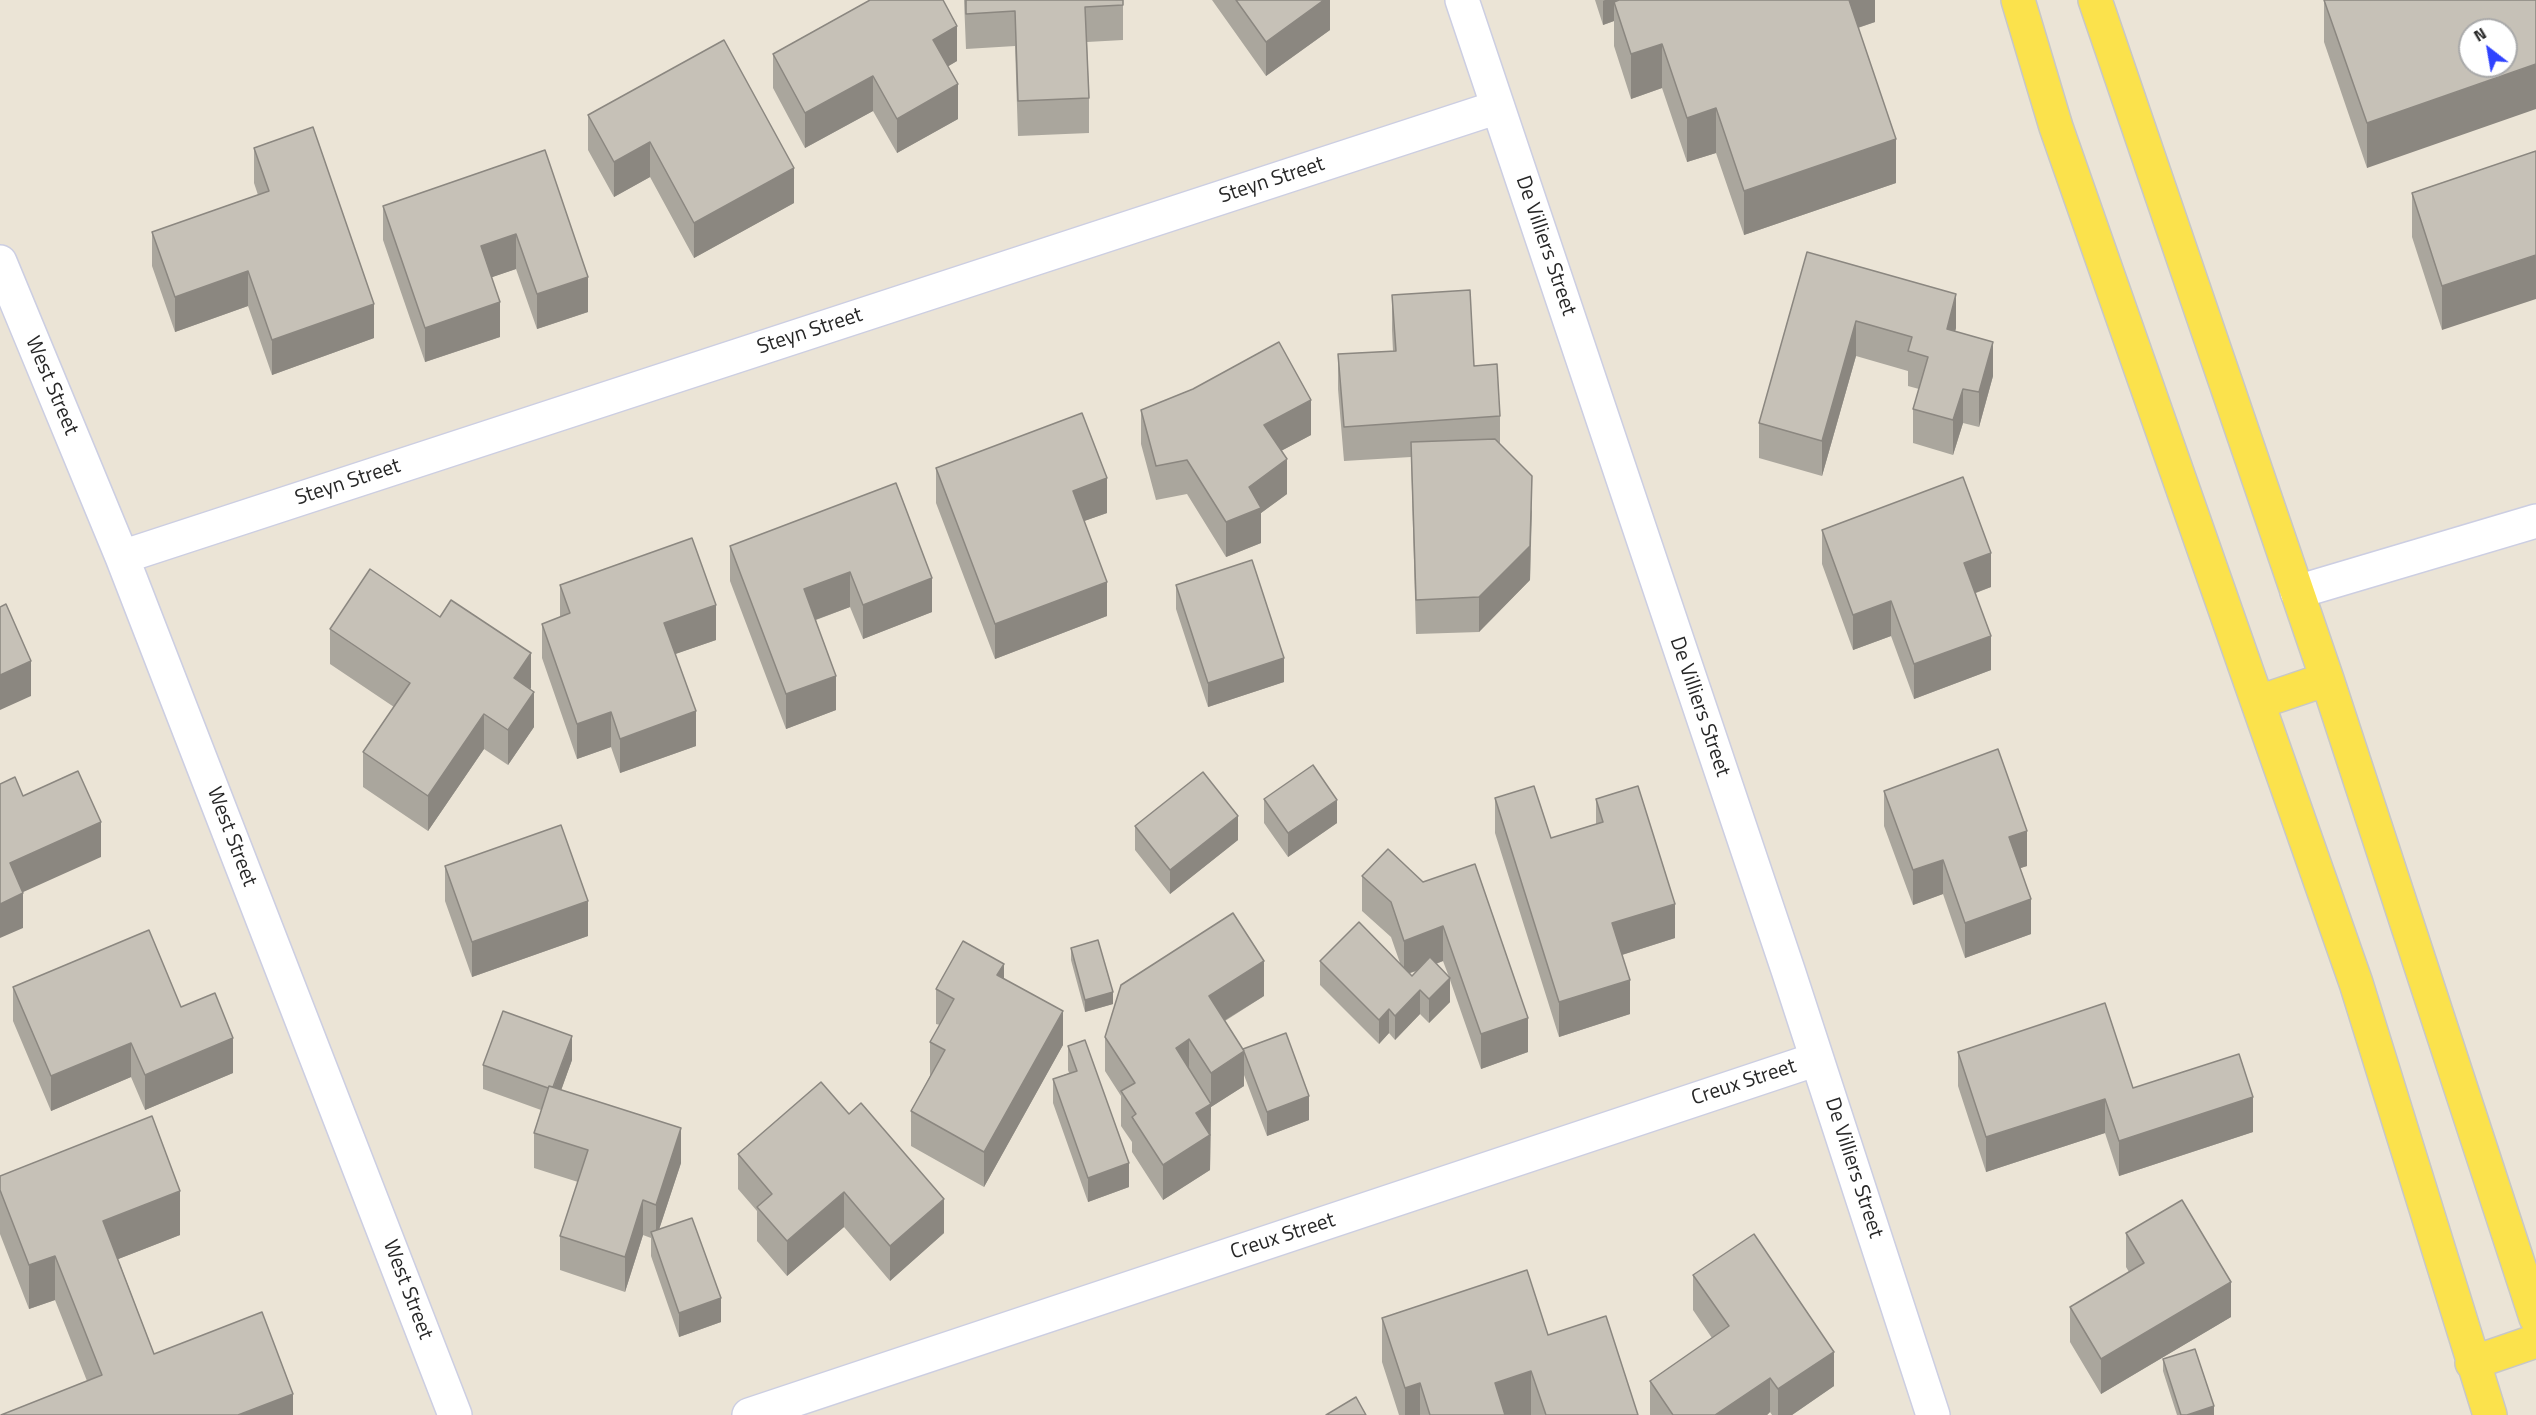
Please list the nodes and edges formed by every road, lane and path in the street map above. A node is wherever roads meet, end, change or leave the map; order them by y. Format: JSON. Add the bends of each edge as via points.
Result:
{"nodes":[{"id":1,"x":1462,"y":0,"type":"edge"},
{"id":2,"x":2018,"y":0,"type":"edge"},
{"id":3,"x":2095,"y":0,"type":"edge"},
{"id":4,"x":1498,"y":107,"type":"junction"},
{"id":5,"x":0,"y":262,"type":"edge"},
{"id":6,"x":2536,"y":522,"type":"edge"},
{"id":7,"x":122,"y":556,"type":"junction"},
{"id":8,"x":2297,"y":591,"type":"junction"},
{"id":9,"x":2327,"y":679,"type":"junction"},
{"id":10,"x":2259,"y":702,"type":"junction"},
{"id":11,"x":1817,"y":1059,"type":"junction"},
{"id":12,"x":2536,"y":1318,"type":"edge"},
{"id":13,"x":2536,"y":1341,"type":"edge"},
{"id":14,"x":2472,"y":1363,"type":"junction"},
{"id":15,"x":455,"y":1415,"type":"edge"},
{"id":16,"x":749,"y":1415,"type":"edge"},
{"id":17,"x":1934,"y":1415,"type":"edge"},
{"id":18,"x":2490,"y":1415,"type":"edge"}],
"edges":[{"from":1,"to":4,"type":"street","name":"De Villiers Street"},
{"from":2,"to":10,"type":"main road","via":[[2060,138]]},
{"from":3,"to":8,"type":"main road"},
{"from":4,"to":7,"type":"street","name":"Steyn Street"},
{"from":4,"to":11,"type":"street","name":"De Villiers Street"},
{"from":5,"to":7,"type":"street","name":"West Street"},
{"from":6,"to":8,"type":"street"},
{"from":7,"to":15,"type":"street","name":"West Street"},
{"from":8,"to":9,"type":"main road"},
{"from":9,"to":10,"type":"main road"},
{"from":9,"to":12,"type":"main road"},
{"from":10,"to":14,"type":"main road","via":[[2356,983]]},
{"from":11,"to":16,"type":"street","name":"Creux Street"},
{"from":11,"to":17,"type":"street","name":"De Villiers Street"},
{"from":13,"to":14,"type":"main road"},
{"from":14,"to":18,"type":"main road"}]}
